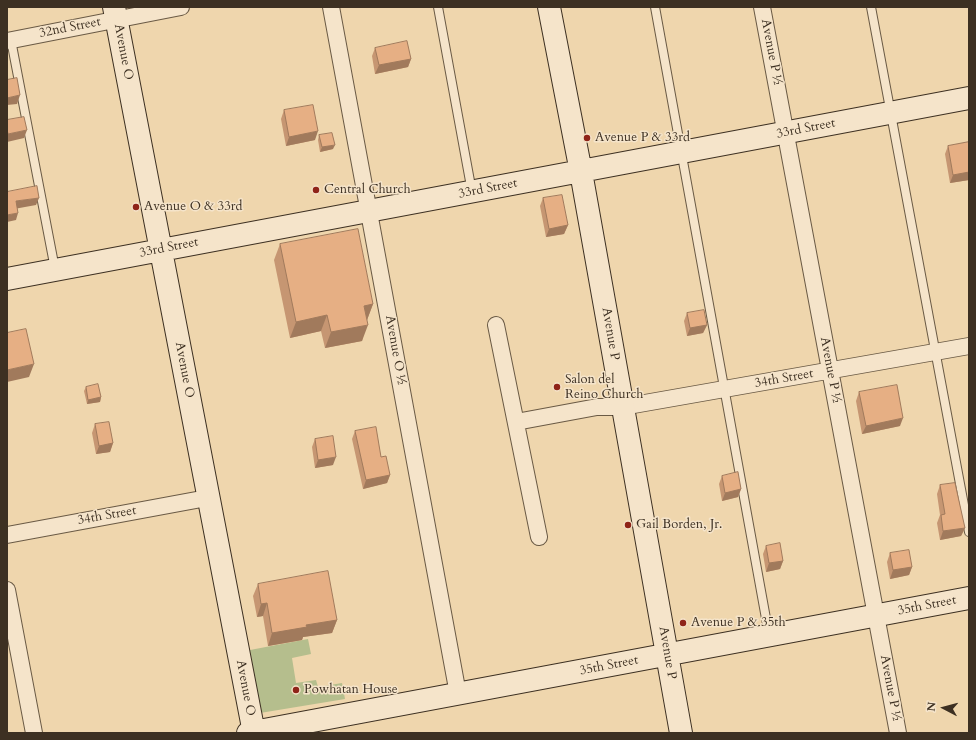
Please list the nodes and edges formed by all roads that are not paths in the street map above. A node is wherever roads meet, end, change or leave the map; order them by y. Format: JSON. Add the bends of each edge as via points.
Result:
{"nodes":[{"id":1,"x":180,"y":7,"type":"edge"},
{"id":2,"x":330,"y":7,"type":"edge"},
{"id":3,"x":438,"y":7,"type":"edge"},
{"id":4,"x":549,"y":7,"type":"edge"},
{"id":5,"x":654,"y":7,"type":"edge"},
{"id":6,"x":762,"y":7,"type":"edge"},
{"id":7,"x":870,"y":7,"type":"edge"},
{"id":8,"x":116,"y":13,"type":"edge"},
{"id":9,"x":9,"y":40,"type":"edge"},
{"id":10,"x":969,"y":98,"type":"edge"},
{"id":11,"x":891,"y":113,"type":"junction"},
{"id":12,"x":786,"y":133,"type":"junction"},
{"id":13,"x":682,"y":153,"type":"junction"},
{"id":14,"x":581,"y":172,"type":"junction"},
{"id":15,"x":472,"y":192,"type":"junction"},
{"id":16,"x":369,"y":212,"type":"junction"},
{"id":17,"x":161,"y":249,"type":"junction"},
{"id":18,"x":55,"y":270,"type":"junction"},
{"id":19,"x":7,"y":279,"type":"edge"},
{"id":20,"x":496,"y":325,"type":"dead end"},
{"id":21,"x":969,"y":346,"type":"edge"},
{"id":22,"x":936,"y":352,"type":"junction"},
{"id":23,"x":830,"y":371,"type":"junction"},
{"id":24,"x":725,"y":390,"type":"junction"},
{"id":25,"x":622,"y":407,"type":"junction"},
{"id":26,"x":516,"y":422,"type":"junction"},
{"id":27,"x":207,"y":498,"type":"junction"},
{"id":28,"x":969,"y":532,"type":"edge"},
{"id":29,"x":7,"y":535,"type":"edge"},
{"id":30,"x":539,"y":537,"type":"dead end"},
{"id":31,"x":7,"y":590,"type":"edge"},
{"id":32,"x":969,"y":598,"type":"edge"},
{"id":33,"x":876,"y":615,"type":"junction"},
{"id":34,"x":769,"y":635,"type":"junction"},
{"id":35,"x":667,"y":655,"type":"junction"},
{"id":36,"x":458,"y":694,"type":"junction"},
{"id":37,"x":34,"y":733,"type":"edge"},
{"id":38,"x":252,"y":733,"type":"edge"},
{"id":39,"x":682,"y":733,"type":"edge"},
{"id":40,"x":898,"y":733,"type":"edge"}],
"edges":[{"from":1,"to":8,"type":"street","name":"32nd Street"},
{"from":2,"to":16,"type":"street","name":"Avenue O ½"},
{"from":3,"to":15,"type":"lane"},
{"from":4,"to":14,"type":"street","name":"Avenue P"},
{"from":5,"to":13,"type":"lane"},
{"from":6,"to":12,"type":"street","name":"Avenue P ½"},
{"from":7,"to":11,"type":"lane"},
{"from":8,"to":9,"type":"street","name":"32nd Street"},
{"from":8,"to":17,"type":"street","name":"Avenue O"},
{"from":9,"to":18,"type":"lane"},
{"from":10,"to":11,"type":"street","name":"33rd Street"},
{"from":11,"to":12,"type":"street","name":"33rd Street"},
{"from":11,"to":22,"type":"lane"},
{"from":12,"to":13,"type":"street","name":"33rd Street"},
{"from":12,"to":23,"type":"street","name":"Avenue P ½"},
{"from":13,"to":14,"type":"street","name":"33rd Street"},
{"from":13,"to":24,"type":"lane"},
{"from":14,"to":15,"type":"street","name":"33rd Street"},
{"from":14,"to":25,"type":"street","name":"Avenue P"},
{"from":15,"to":16,"type":"street","name":"33rd Street"},
{"from":16,"to":17,"type":"street","name":"33rd Street"},
{"from":16,"to":36,"type":"street","name":"Avenue O ½"},
{"from":17,"to":18,"type":"street","name":"33rd Street"},
{"from":17,"to":27,"type":"street","name":"Avenue O"},
{"from":18,"to":19,"type":"street","name":"33rd Street"},
{"from":20,"to":26,"type":"street"},
{"from":21,"to":22,"type":"street","name":"34th Street"},
{"from":22,"to":23,"type":"street","name":"34th Street"},
{"from":22,"to":28,"type":"lane"},
{"from":23,"to":24,"type":"street","name":"34th Street"},
{"from":23,"to":33,"type":"street","name":"Avenue P ½"},
{"from":24,"to":25,"type":"street","name":"34th Street"},
{"from":24,"to":34,"type":"lane"},
{"from":25,"to":26,"type":"street","name":"34th Street","via":[[597,407]]},
{"from":25,"to":35,"type":"street","name":"Avenue P"},
{"from":26,"to":30,"type":"street"},
{"from":27,"to":29,"type":"street","name":"34th Street"},
{"from":27,"to":38,"type":"street","name":"Avenue O"},
{"from":31,"to":37,"type":"street"},
{"from":32,"to":33,"type":"street","name":"35th Street"},
{"from":33,"to":34,"type":"street","name":"35th Street"},
{"from":33,"to":40,"type":"street","name":"Avenue P ½"},
{"from":34,"to":35,"type":"street","name":"35th Street"},
{"from":35,"to":36,"type":"street","name":"35th Street"},
{"from":35,"to":39,"type":"street","name":"Avenue P"},
{"from":36,"to":38,"type":"street","name":"35th Street"}]}
